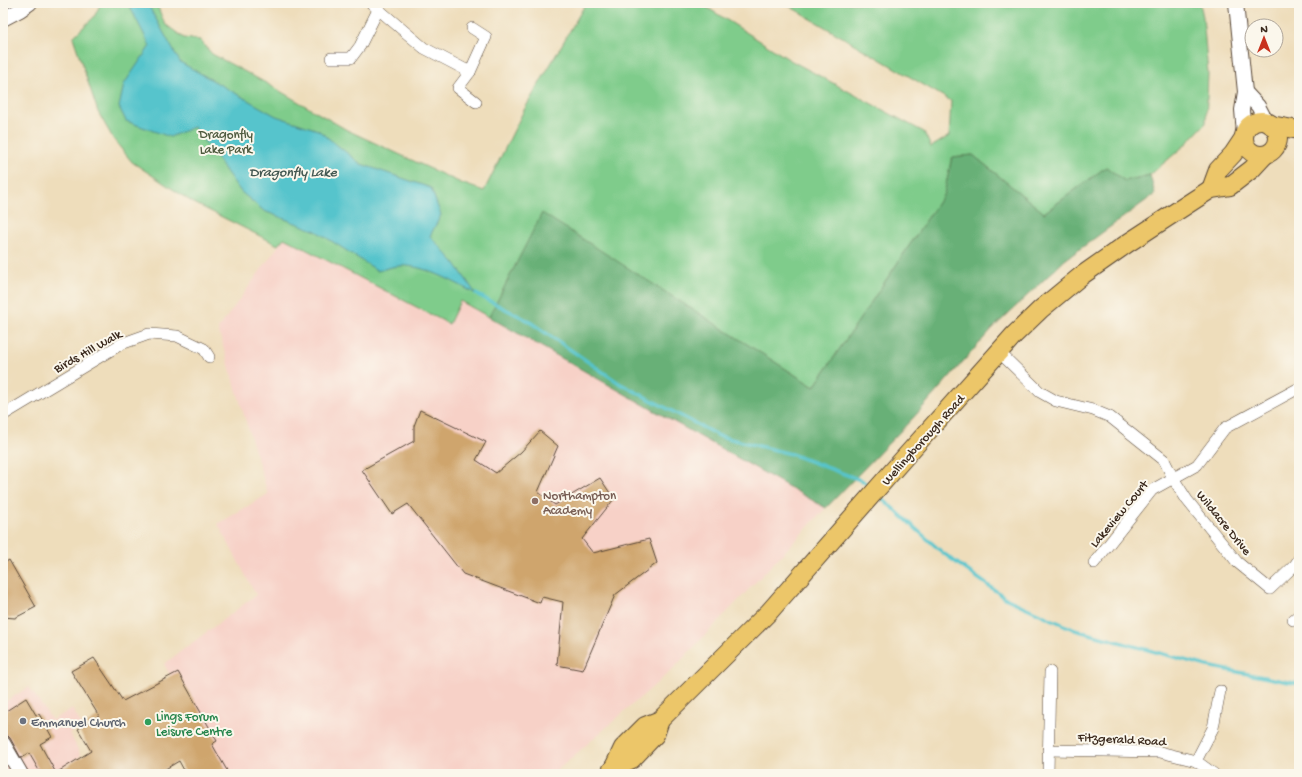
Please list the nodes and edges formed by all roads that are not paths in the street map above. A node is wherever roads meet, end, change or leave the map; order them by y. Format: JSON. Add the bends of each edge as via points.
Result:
{"nodes":[{"id":1,"x":30,"y":3,"type":"edge"},
{"id":2,"x":1236,"y":3,"type":"edge"},
{"id":3,"x":375,"y":6,"type":"edge"},
{"id":4,"x":3,"y":19,"type":"edge"},
{"id":5,"x":472,"y":28,"type":"dead end"},
{"id":6,"x":331,"y":58,"type":"dead end"},
{"id":7,"x":470,"y":72,"type":"junction"},
{"id":8,"x":1245,"y":92,"type":"junction"},
{"id":9,"x":476,"y":102,"type":"dead end"},
{"id":10,"x":1269,"y":124,"type":"junction"},
{"id":11,"x":1299,"y":130,"type":"edge"},
{"id":12,"x":1244,"y":136,"type":"junction"},
{"id":13,"x":1299,"y":140,"type":"edge"},
{"id":14,"x":1270,"y":152,"type":"junction"},
{"id":15,"x":1211,"y":189,"type":"junction"},
{"id":16,"x":999,"y":352,"type":"junction"},
{"id":17,"x":209,"y":357,"type":"dead end"},
{"id":18,"x":1299,"y":388,"type":"edge"},
{"id":19,"x":3,"y":415,"type":"edge"},
{"id":20,"x":1173,"y":478,"type":"junction"},
{"id":21,"x":1094,"y":562,"type":"dead end"},
{"id":22,"x":1298,"y":564,"type":"edge"},
{"id":23,"x":1050,"y":672,"type":"dead end"},
{"id":24,"x":1220,"y":691,"type":"dead end"},
{"id":25,"x":3,"y":743,"type":"edge"},
{"id":26,"x":1048,"y":750,"type":"junction"},
{"id":27,"x":1196,"y":761,"type":"junction"},
{"id":28,"x":611,"y":771,"type":"edge"},
{"id":29,"x":21,"y":774,"type":"edge"},
{"id":30,"x":1048,"y":774,"type":"edge"},
{"id":31,"x":1214,"y":774,"type":"edge"}],
"edges":[{"from":1,"to":4,"type":"street"},
{"from":2,"to":8,"type":"street"},
{"from":3,"to":6,"type":"street","via":[[360,46],[351,58]]},
{"from":3,"to":7,"type":"street","via":[[424,48]]},
{"from":5,"to":7,"type":"street","via":[[486,37]]},
{"from":7,"to":9,"type":"street","via":[[458,88]]},
{"from":8,"to":10,"type":"street"},
{"from":8,"to":12,"type":"street","via":[[1242,110]]},
{"from":10,"to":11,"type":"main road"},
{"from":10,"to":12,"type":"main road","via":[[1260,121],[1254,123],[1248,127]]},
{"from":10,"to":14,"type":"main road","via":[[1278,136],[1277,143]]},
{"from":12,"to":14,"type":"main road","via":[[1244,145],[1253,154],[1259,156]]},
{"from":12,"to":15,"type":"main road","via":[[1233,154],[1218,170]]},
{"from":13,"to":14,"type":"main road","name":"Wellingborough Road"},
{"from":14,"to":15,"type":"main road","name":"Wellingborough Road","via":[[1230,186]]},
{"from":15,"to":16,"type":"main road","name":"Wellingborough Road","via":[[1081,276],[1042,309]]},
{"from":16,"to":20,"type":"street","via":[[1040,392],[1056,401],[1110,417],[1164,460]]},
{"from":16,"to":28,"type":"main road","name":"Wellingborough Road","via":[[769,612],[660,720],[655,736],[632,759]]},
{"from":17,"to":19,"type":"street","name":"Birds Hill Walk","via":[[204,349],[177,336],[149,334],[120,344]]},
{"from":18,"to":20,"type":"street","name":"Lakeview Court","via":[[1225,428],[1197,465]]},
{"from":20,"to":21,"type":"street","name":"Lakeview Court","via":[[1152,490]]},
{"from":20,"to":22,"type":"street","name":"Wildacre Drive","via":[[1187,500],[1237,562],[1270,589]]},
{"from":23,"to":26,"type":"street"},
{"from":24,"to":27,"type":"street","via":[[1213,728]]},
{"from":25,"to":29,"type":"street"},
{"from":26,"to":27,"type":"street","name":"Fitzgerald Road","via":[[1160,752]]},
{"from":26,"to":30,"type":"street"},
{"from":27,"to":31,"type":"street","name":"Fitzgerald Road"}]}
